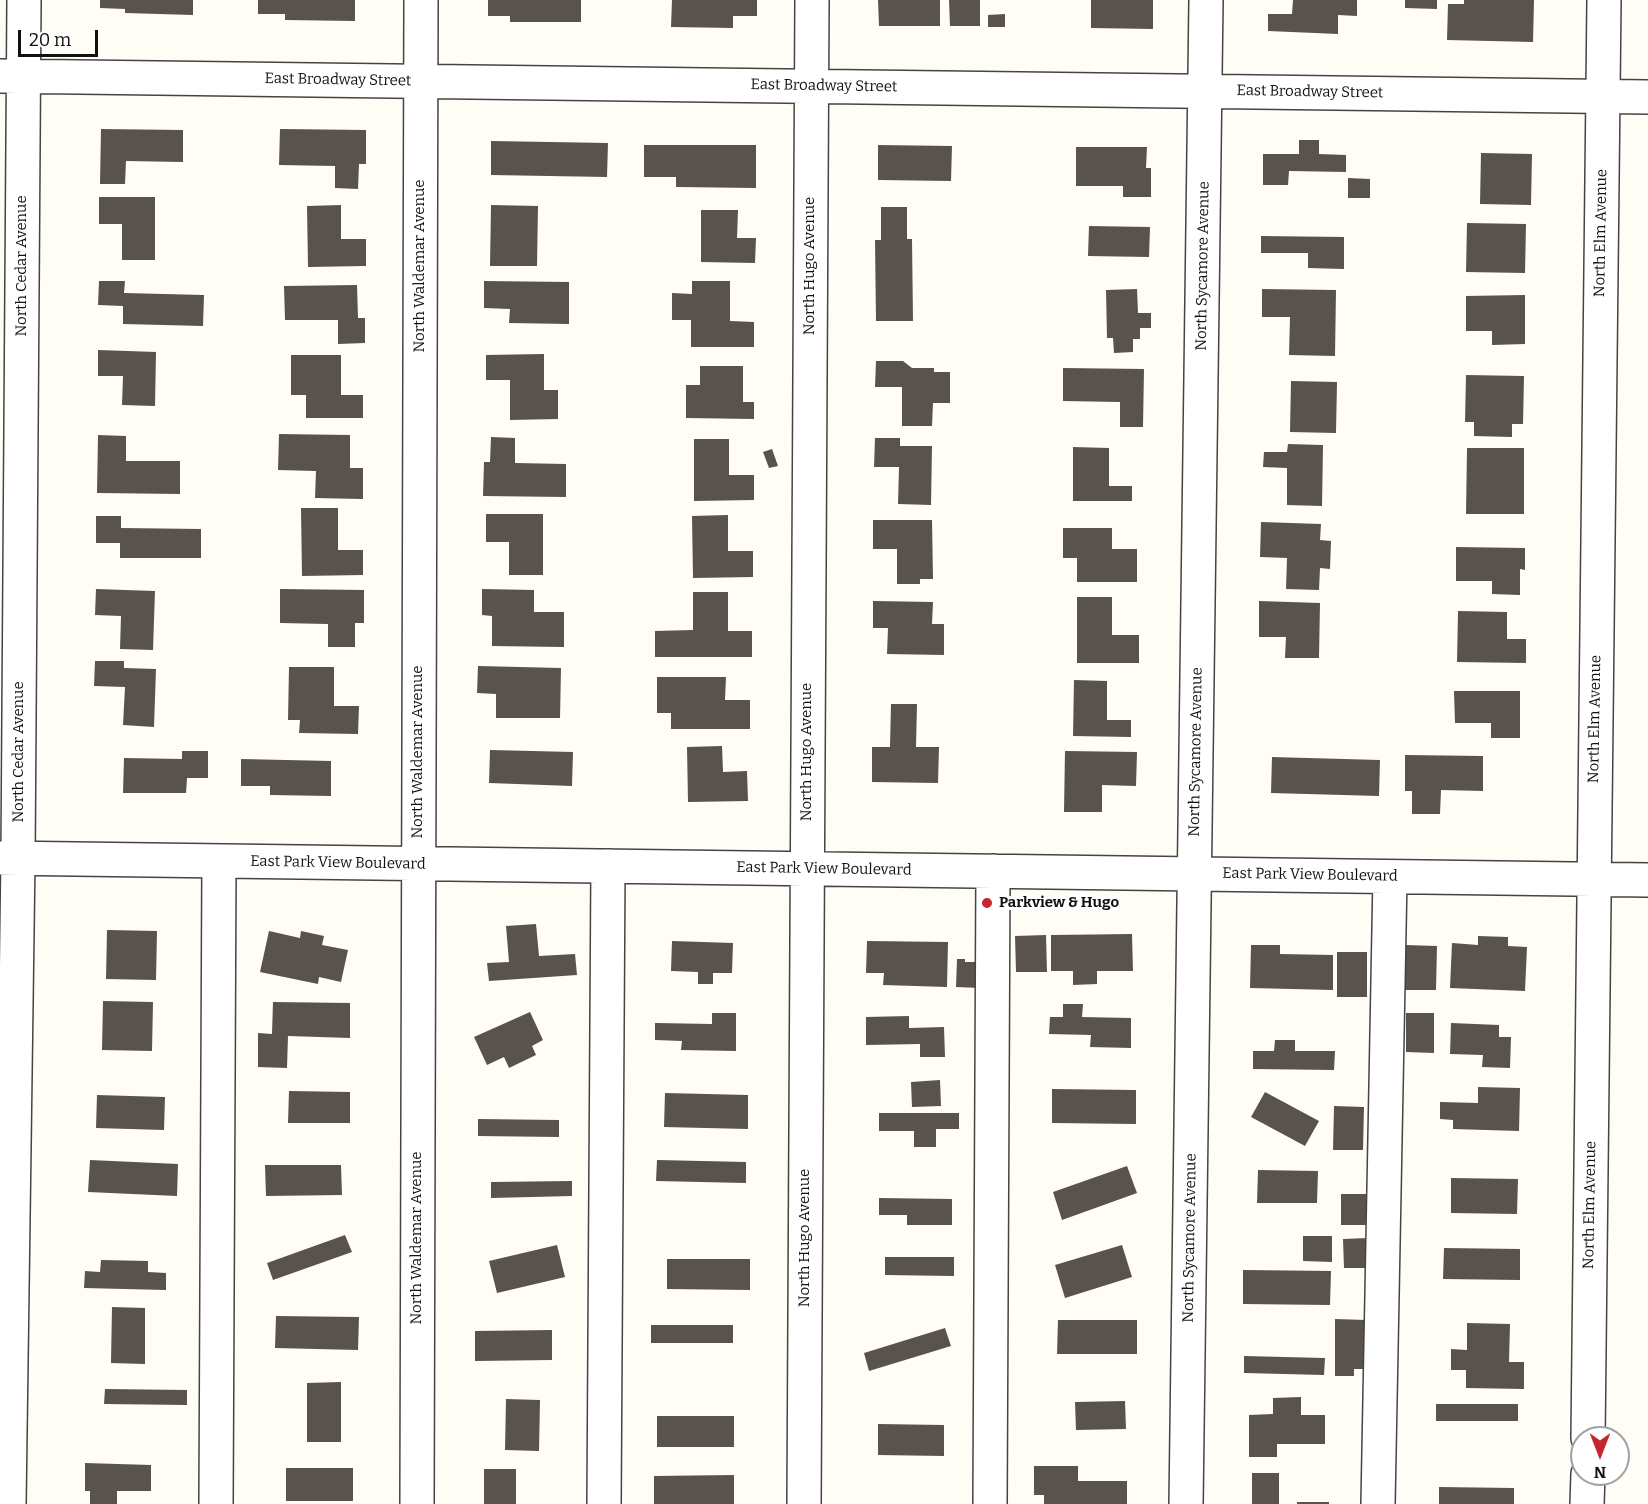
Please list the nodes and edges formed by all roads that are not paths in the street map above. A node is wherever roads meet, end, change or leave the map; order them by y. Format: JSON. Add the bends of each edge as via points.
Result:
{"nodes":[{"id":1,"x":24,"y":0,"type":"edge"},
{"id":2,"x":421,"y":0,"type":"edge"},
{"id":3,"x":812,"y":0,"type":"edge"},
{"id":4,"x":1206,"y":0,"type":"edge"},
{"id":5,"x":1604,"y":0,"type":"edge"},
{"id":6,"x":12,"y":76,"type":"edge"},
{"id":7,"x":421,"y":81,"type":"junction"},
{"id":8,"x":811,"y":86,"type":"junction"},
{"id":9,"x":1205,"y":91,"type":"junction"},
{"id":10,"x":1603,"y":96,"type":"junction"},
{"id":11,"x":1648,"y":97,"type":"edge"},
{"id":12,"x":9,"y":858,"type":"edge"},
{"id":13,"x":219,"y":861,"type":"junction"},
{"id":14,"x":418,"y":864,"type":"junction"},
{"id":15,"x":608,"y":866,"type":"junction"},
{"id":16,"x":807,"y":869,"type":"junction"},
{"id":17,"x":993,"y":871,"type":"junction"},
{"id":18,"x":1194,"y":874,"type":"junction"},
{"id":19,"x":1390,"y":877,"type":"junction"},
{"id":20,"x":1593,"y":879,"type":"junction"},
{"id":21,"x":1648,"y":880,"type":"edge"},
{"id":22,"x":1588,"y":1426,"type":"edge"},
{"id":23,"x":1588,"y":1486,"type":"edge"},
{"id":24,"x":9,"y":1504,"type":"edge"},
{"id":25,"x":216,"y":1504,"type":"edge"},
{"id":26,"x":417,"y":1504,"type":"edge"},
{"id":27,"x":604,"y":1504,"type":"edge"},
{"id":28,"x":804,"y":1504,"type":"edge"},
{"id":29,"x":990,"y":1504,"type":"edge"},
{"id":30,"x":1186,"y":1504,"type":"edge"},
{"id":31,"x":1378,"y":1504,"type":"edge"},
{"id":32,"x":1587,"y":1504,"type":"edge"}],
"edges":[{"from":1,"to":6,"type":"street","name":"North Cedar Avenue"},
{"from":2,"to":7,"type":"street","name":"North Waldemar Avenue"},
{"from":3,"to":8,"type":"street","name":"North Hugo Avenue"},
{"from":4,"to":9,"type":"street","name":"North Sycamore Avenue"},
{"from":5,"to":10,"type":"street","name":"North Elm Avenue"},
{"from":6,"to":7,"type":"street","name":"East Broadway Street"},
{"from":6,"to":12,"type":"street","name":"North Cedar Avenue"},
{"from":7,"to":8,"type":"street","name":"East Broadway Street"},
{"from":7,"to":14,"type":"street","name":"North Waldemar Avenue"},
{"from":8,"to":9,"type":"street","name":"East Broadway Street"},
{"from":8,"to":16,"type":"street","name":"North Hugo Avenue"},
{"from":9,"to":10,"type":"street","name":"East Broadway Street"},
{"from":9,"to":18,"type":"street","name":"North Sycamore Avenue"},
{"from":10,"to":11,"type":"street","name":"East Broadway Street"},
{"from":10,"to":20,"type":"street","name":"North Elm Avenue"},
{"from":12,"to":13,"type":"street","name":"East Park View Boulevard"},
{"from":12,"to":24,"type":"street","name":"North Cedar Avenue"},
{"from":13,"to":14,"type":"street","name":"East Park View Boulevard"},
{"from":13,"to":25,"type":"street"},
{"from":14,"to":15,"type":"street","name":"East Park View Boulevard"},
{"from":14,"to":26,"type":"street","name":"North Waldemar Avenue"},
{"from":15,"to":16,"type":"street","name":"East Park View Boulevard"},
{"from":15,"to":27,"type":"street"},
{"from":16,"to":17,"type":"street","name":"East Park View Boulevard"},
{"from":16,"to":28,"type":"street","name":"North Hugo Avenue"},
{"from":17,"to":18,"type":"street","name":"East Park View Boulevard"},
{"from":17,"to":29,"type":"street"},
{"from":18,"to":19,"type":"street","name":"East Park View Boulevard"},
{"from":18,"to":30,"type":"street","name":"North Sycamore Avenue"},
{"from":19,"to":20,"type":"street","name":"East Park View Boulevard"},
{"from":19,"to":31,"type":"street"},
{"from":20,"to":21,"type":"street","name":"East Park View Boulevard"},
{"from":20,"to":22,"type":"street","name":"North Elm Avenue"},
{"from":23,"to":32,"type":"street"}]}
